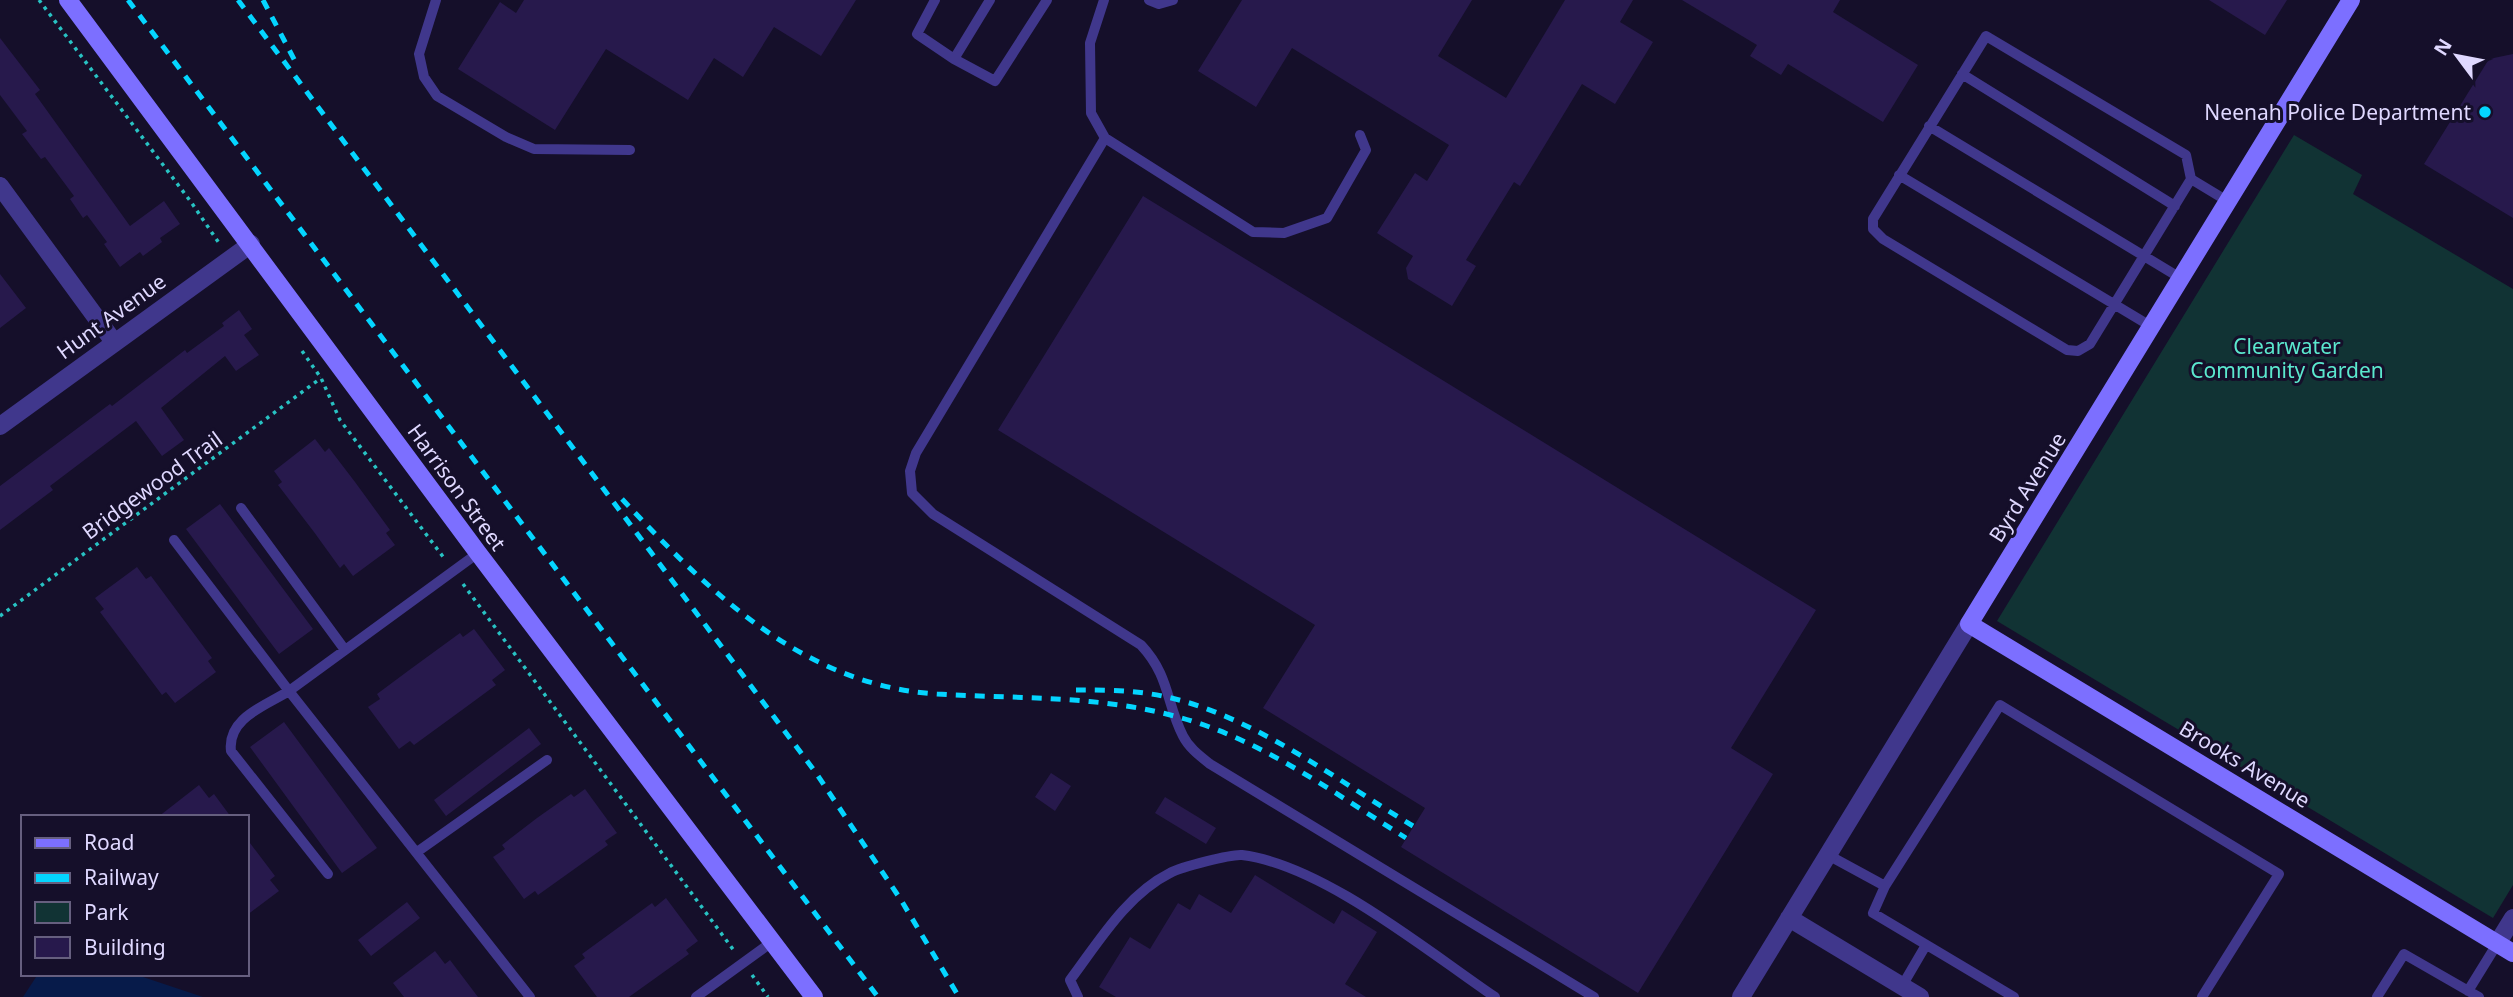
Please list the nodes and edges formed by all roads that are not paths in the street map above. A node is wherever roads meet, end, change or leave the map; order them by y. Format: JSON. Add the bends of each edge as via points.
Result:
{"nodes":[{"id":1,"x":68,"y":0,"type":"edge"},
{"id":2,"x":436,"y":0,"type":"edge"},
{"id":3,"x":935,"y":0,"type":"edge"},
{"id":4,"x":990,"y":0,"type":"edge"},
{"id":5,"x":1047,"y":0,"type":"edge"},
{"id":6,"x":1104,"y":0,"type":"edge"},
{"id":7,"x":1149,"y":0,"type":"edge"},
{"id":8,"x":1173,"y":0,"type":"edge"},
{"id":9,"x":2351,"y":0,"type":"edge"},
{"id":10,"x":954,"y":59,"type":"junction"},
{"id":11,"x":1962,"y":74,"type":"junction"},
{"id":12,"x":1929,"y":126,"type":"junction"},
{"id":13,"x":1360,"y":135,"type":"dead end"},
{"id":14,"x":1105,"y":138,"type":"junction"},
{"id":15,"x":630,"y":150,"type":"dead end"},
{"id":16,"x":1899,"y":176,"type":"junction"},
{"id":17,"x":2191,"y":179,"type":"junction"},
{"id":18,"x":0,"y":186,"type":"edge"},
{"id":19,"x":2229,"y":202,"type":"junction"},
{"id":20,"x":2175,"y":206,"type":"junction"},
{"id":21,"x":251,"y":244,"type":"junction"},
{"id":22,"x":2144,"y":257,"type":"junction"},
{"id":23,"x":2182,"y":279,"type":"junction"},
{"id":24,"x":2115,"y":306,"type":"junction"},
{"id":25,"x":2152,"y":327,"type":"junction"},
{"id":26,"x":114,"y":342,"type":"junction"},
{"id":27,"x":0,"y":426,"type":"edge"},
{"id":28,"x":241,"y":508,"type":"dead end"},
{"id":29,"x":174,"y":540,"type":"dead end"},
{"id":30,"x":478,"y":552,"type":"junction"},
{"id":31,"x":1969,"y":624,"type":"junction"},
{"id":32,"x":345,"y":650,"type":"junction"},
{"id":33,"x":289,"y":691,"type":"junction"},
{"id":34,"x":547,"y":760,"type":"dead end"},
{"id":35,"x":417,"y":852,"type":"junction"},
{"id":36,"x":1828,"y":855,"type":"junction"},
{"id":37,"x":328,"y":874,"type":"dead end"},
{"id":38,"x":1885,"y":886,"type":"junction"},
{"id":39,"x":1789,"y":918,"type":"junction"},
{"id":40,"x":2513,"y":918,"type":"edge"},
{"id":41,"x":772,"y":942,"type":"junction"},
{"id":42,"x":2497,"y":944,"type":"junction"},
{"id":43,"x":1926,"y":945,"type":"junction"},
{"id":44,"x":2513,"y":953,"type":"edge"},
{"id":45,"x":1902,"y":986,"type":"junction"},
{"id":46,"x":2473,"y":994,"type":"edge"},
{"id":47,"x":530,"y":997,"type":"edge"},
{"id":48,"x":696,"y":997,"type":"edge"},
{"id":49,"x":814,"y":997,"type":"edge"},
{"id":50,"x":1078,"y":997,"type":"edge"},
{"id":51,"x":1495,"y":997,"type":"edge"},
{"id":52,"x":1594,"y":997,"type":"edge"},
{"id":53,"x":1741,"y":997,"type":"edge"},
{"id":54,"x":1920,"y":997,"type":"edge"},
{"id":55,"x":2014,"y":997,"type":"edge"},
{"id":56,"x":2202,"y":997,"type":"edge"},
{"id":57,"x":2377,"y":997,"type":"edge"}],
"edges":[{"from":1,"to":21,"type":"street","name":"Harrison Street"},
{"from":2,"to":15,"type":"lane","via":[[419,54],[424,77],[438,96],[534,149]]},
{"from":3,"to":10,"type":"lane","via":[[917,34]]},
{"from":4,"to":10,"type":"lane"},
{"from":5,"to":10,"type":"lane","via":[[995,81]]},
{"from":6,"to":14,"type":"lane","via":[[1090,43],[1091,113]]},
{"from":7,"to":8,"type":"lane","via":[[1159,4]]},
{"from":9,"to":19,"type":"street","name":"Byrd Avenue"},
{"from":11,"to":12,"type":"lane"},
{"from":11,"to":17,"type":"lane","via":[[1986,36],[2186,155]]},
{"from":11,"to":20,"type":"lane"},
{"from":12,"to":16,"type":"lane"},
{"from":12,"to":22,"type":"lane"},
{"from":13,"to":14,"type":"lane","via":[[1366,150],[1327,218],[1284,233],[1253,232]]},
{"from":14,"to":52,"type":"lane","via":[[916,453],[910,471],[912,493],[933,514],[1141,645],[1157,663],[1182,735],[1210,764]]},
{"from":16,"to":24,"type":"lane"},
{"from":16,"to":24,"type":"lane","via":[[1872,219],[1873,229],[2067,350],[2078,351],[2090,344]]},
{"from":17,"to":19,"type":"lane"},
{"from":17,"to":20,"type":"lane"},
{"from":18,"to":26,"type":"street"},
{"from":19,"to":23,"type":"street","name":"Byrd Avenue"},
{"from":20,"to":22,"type":"lane"},
{"from":21,"to":26,"type":"street","name":"Hunt Avenue"},
{"from":21,"to":30,"type":"street","name":"Harrison Street"},
{"from":22,"to":23,"type":"lane"},
{"from":22,"to":24,"type":"lane"},
{"from":23,"to":25,"type":"street","name":"Byrd Avenue"},
{"from":24,"to":25,"type":"lane"},
{"from":25,"to":31,"type":"street","name":"Byrd Avenue"},
{"from":26,"to":27,"type":"street","name":"Hunt Avenue"},
{"from":28,"to":32,"type":"lane"},
{"from":29,"to":33,"type":"lane"},
{"from":30,"to":32,"type":"lane"},
{"from":30,"to":41,"type":"street","name":"Harrison Street"},
{"from":31,"to":36,"type":"street","name":"Byrd Avenue"},
{"from":31,"to":42,"type":"street","name":"Brooks Avenue"},
{"from":32,"to":33,"type":"lane"},
{"from":33,"to":35,"type":"lane"},
{"from":33,"to":37,"type":"lane","via":[[236,724],[229,738],[231,751]]},
{"from":34,"to":35,"type":"lane"},
{"from":35,"to":47,"type":"lane"},
{"from":36,"to":38,"type":"lane"},
{"from":36,"to":39,"type":"street","name":"Byrd Avenue"},
{"from":38,"to":43,"type":"lane","via":[[1873,913]]},
{"from":38,"to":56,"type":"lane","via":[[2000,705],[2279,874]]},
{"from":39,"to":45,"type":"street"},
{"from":39,"to":53,"type":"street","name":"Byrd Avenue"},
{"from":40,"to":42,"type":"street"},
{"from":41,"to":48,"type":"lane"},
{"from":41,"to":49,"type":"street","name":"Harrison Street"},
{"from":42,"to":44,"type":"street","name":"Brooks Avenue"},
{"from":42,"to":46,"type":"lane"},
{"from":43,"to":45,"type":"lane"},
{"from":43,"to":55,"type":"lane"},
{"from":45,"to":54,"type":"street"},
{"from":46,"to":57,"type":"lane","via":[[2404,954]]},
{"from":50,"to":51,"type":"lane","via":[[1070,981],[1127,905],[1171,872],[1240,855],[1338,890]]}]}
